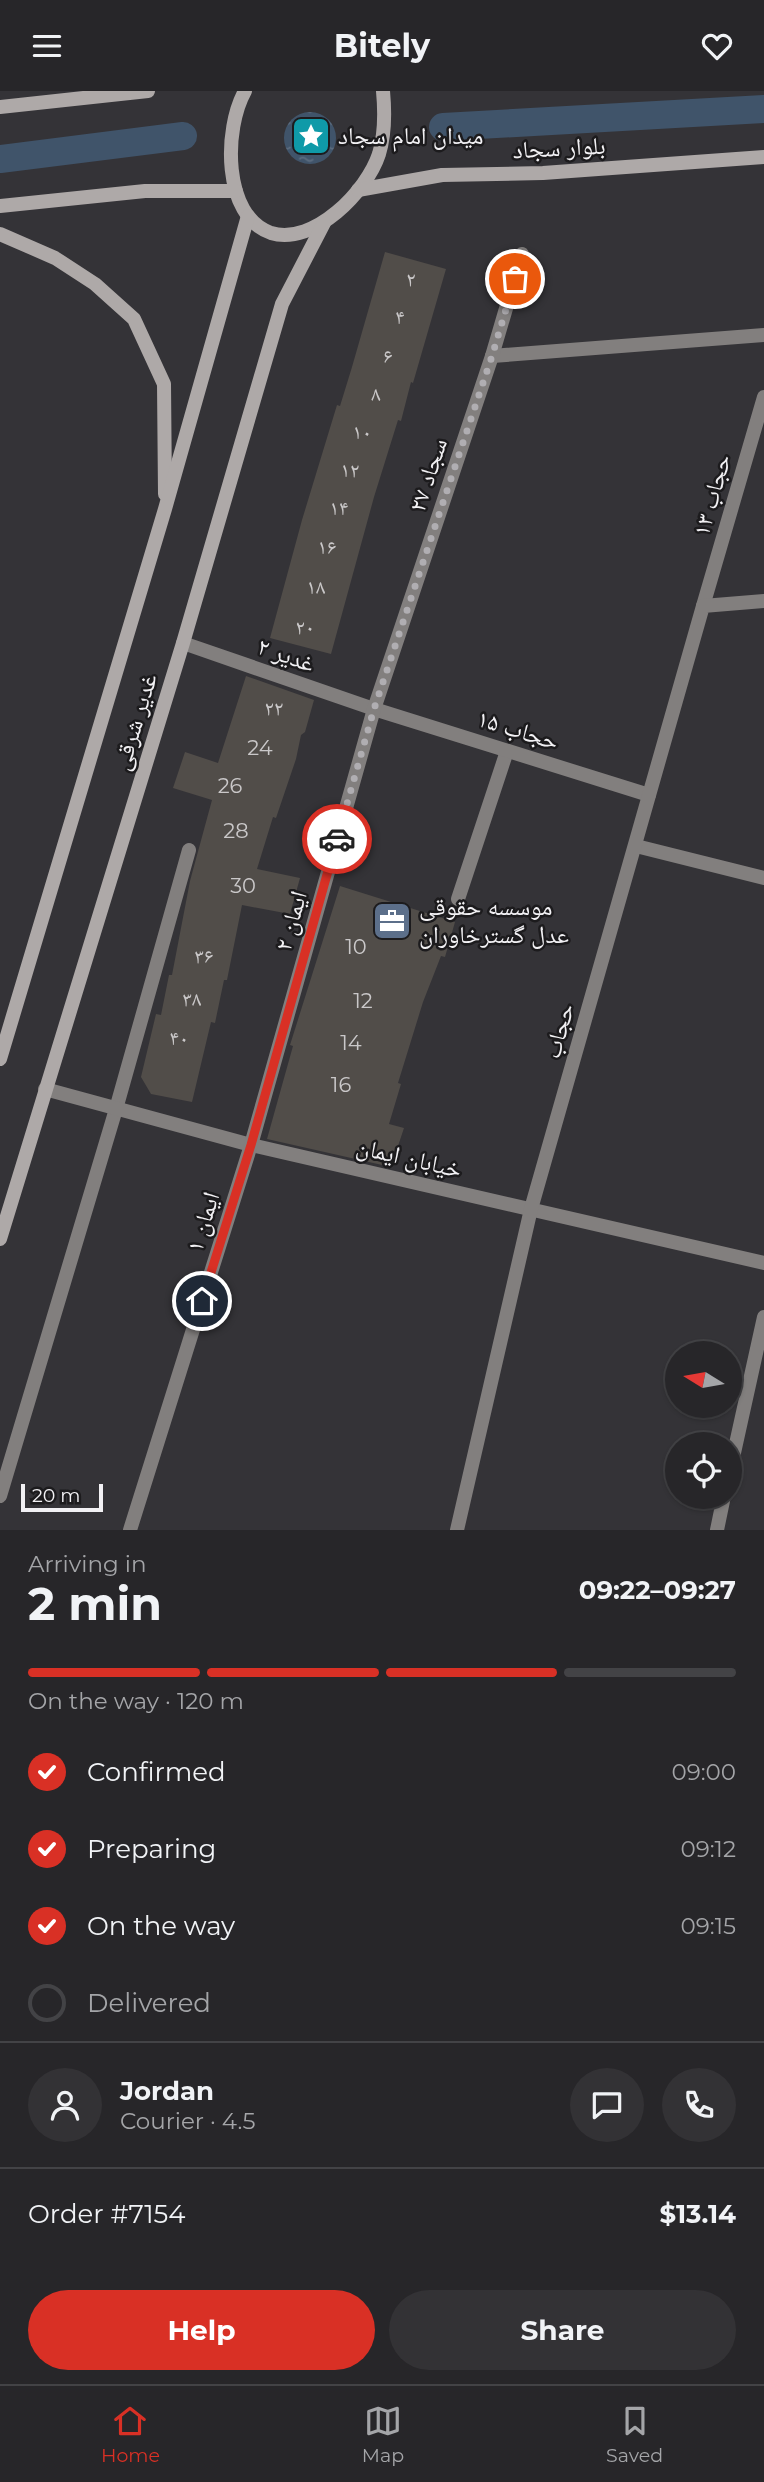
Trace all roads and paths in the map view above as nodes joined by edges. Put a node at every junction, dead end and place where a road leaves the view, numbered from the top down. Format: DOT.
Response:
graph roads {
  1 [pos="148,91"];
  2 [pos="245,91"];
  3 [pos="383,91"];
  4 [pos="0,107"];
  5 [pos="764,157"];
  6 [pos="358,190"];
  7 [pos="236,191"];
  8 [pos="0,206"];
  9 [pos="248,216"];
  10 [pos="324,223"];
  11 [pos="0,234"];
  12 [pos="522,254"];
  13 [pos="764,335"];
  14 [pos="492,356"];
  15 [pos="764,397"];
  16 [pos="165,509"];
  17 [pos="764,601"];
  18 [pos="703,606"];
  19 [pos="183,643"];
  20 [pos="374,709"];
  21 [pos="507,751"];
  22 [pos="649,795"];
  23 [pos="636,846"];
  24 [pos="189,850"];
  25 [pos="764,878"];
  26 [pos="458,899"];
  27 [pos="0,1059"];
  28 [pos="45,1089"];
  29 [pos="116,1109"];
  30 [pos="251,1145"];
  31 [pos="531,1209"];
  32 [pos="0,1239"];
  33 [pos="764,1263"];
  34 [pos="764,1317"];
  35 [pos="739,1432"];
  36 [pos="0,1496"];
  37 [pos="721,1509"];
  38 [pos="130,1530"];
  39 [pos="457,1530"];
  40 [pos="717,1530"];
  1 -- 4 [label="main road"];
  2 -- 7 [label="main road"];
  3 -- 6 [label="main road"];
  5 -- 6 [label="main road, بلوار سجاد"];
  6 -- 10 [label="main road"];
  7 -- 8 [label="main road"];
  7 -- 9 [label="main road"];
  9 -- 10 [label="main road"];
  9 -- 16 [label="main road, غدیر شرقی"];
  10 -- 19 [label="main road, غدیر شرقی"];
  11 -- 16 [label="main road"];
  12 -- 14 [label="street, سجاد ۲۷"];
  13 -- 14 [label="street"];
  14 -- 20 [label="street, سجاد ۲۷"];
  15 -- 18 [label="street, حجاب ۱۳"];
  16 -- 27 [label="main road, غدیر شرقی"];
  17 -- 18 [label="street"];
  18 -- 22 [label="street, حجاب"];
  19 -- 20 [label="street, غدیر ۲"];
  19 -- 28 [label="main road, غدیر شرقی"];
  20 -- 21 [label="street, حجاب ۱۵"];
  20 -- 30 [label="street, ایمان ۲"];
  21 -- 22 [label="street, حجاب ۱۵"];
  21 -- 26 [label="street"];
  22 -- 23 [label="street, حجاب"];
  23 -- 25 [label="street"];
  23 -- 31 [label="street, حجاب"];
  24 -- 29 [label="street"];
  28 -- 29 [label="street, خیابان ایمان"];
  28 -- 32 [label="main road, غدیر شرقی"];
  29 -- 30 [label="street, خیابان ایمان"];
  29 -- 36 [label="street"];
  30 -- 31 [label="street, خیابان ایمان"];
  30 -- 38 [label="street, ایمان ۱"];
  31 -- 33 [label="street, خیابان ایمان"];
  31 -- 39 [label="street, حجاب"];
  34 -- 35 [label="street"];
  37 -- 40 [label="street"];
}
